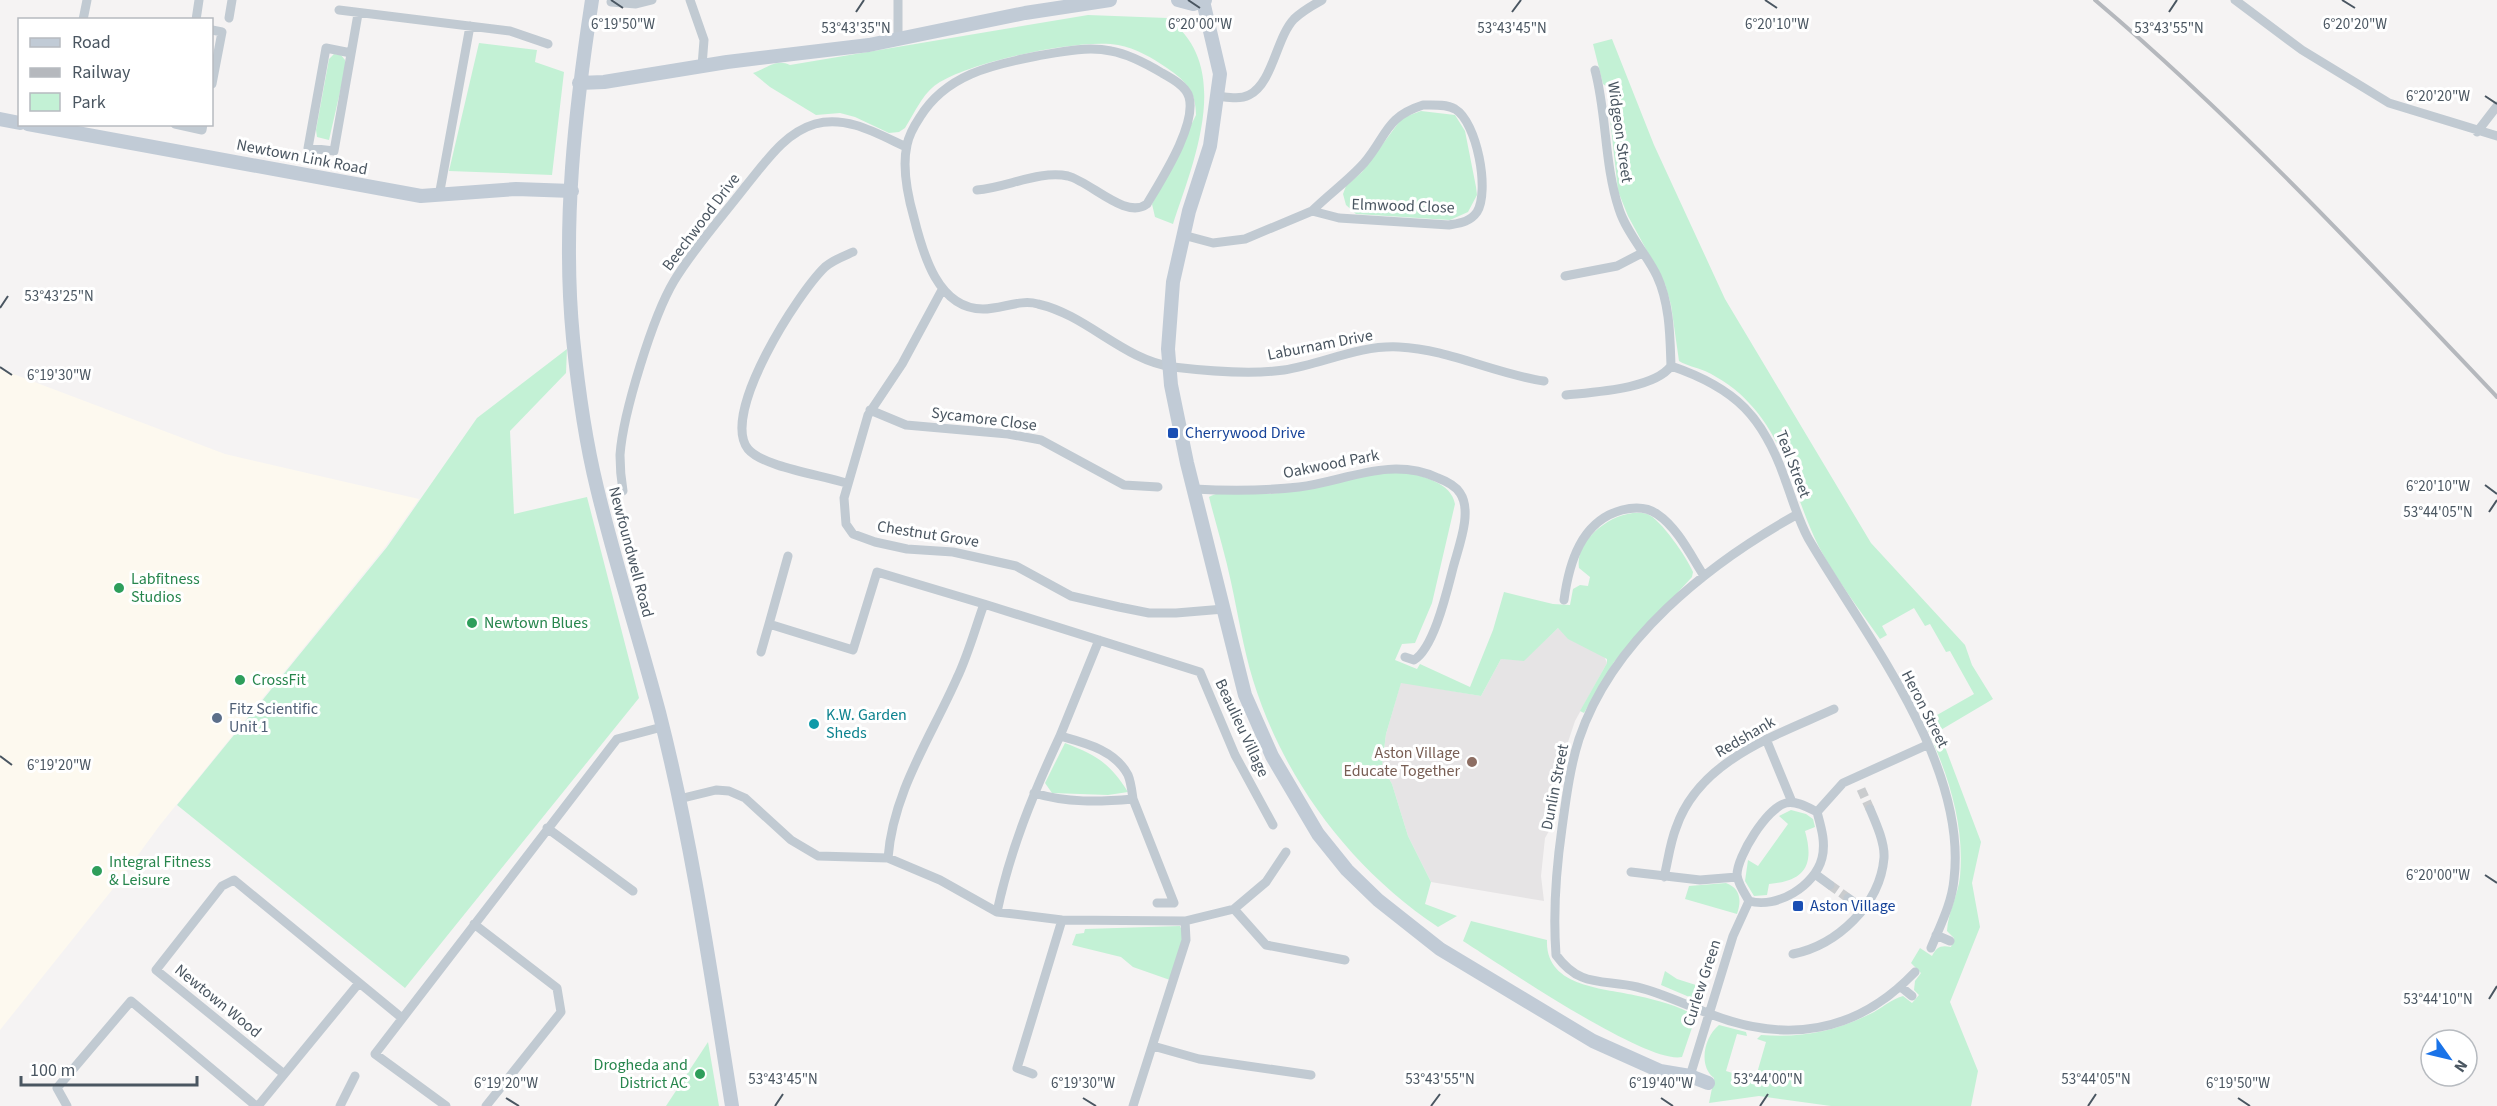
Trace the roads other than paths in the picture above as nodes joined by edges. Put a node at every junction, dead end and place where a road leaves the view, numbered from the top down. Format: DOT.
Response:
graph roads {
  1 [pos="87,0"];
  2 [pos="199,0"];
  3 [pos="232,0"];
  4 [pos="592,0"];
  5 [pos="652,0"];
  6 [pos="690,0"];
  7 [pos="898,0"];
  8 [pos="1110,0"];
  9 [pos="1178,0"];
  10 [pos="1322,0"];
  11 [pos="2235,0"];
  12 [pos="1204,1"];
  13 [pos="611,2"];
  14 [pos="339,10"];
  15 [pos="358,14"];
  16 [pos="83,18"];
  17 [pos="196,18"];
  18 [pos="229,18"];
  19 [pos="470,26"];
  20 [pos="213,30"];
  21 [pos="898,39"];
  22 [pos="548,44"];
  23 [pos="351,53"];
  24 [pos="702,66"];
  25 [pos="1595,70"];
  26 [pos="213,79"];
  27 [pos="579,83"];
  28 [pos="1217,96"];
  29 [pos="2497,106"];
  30 [pos="0,119"];
  31 [pos="18,123"];
  32 [pos="45,126"];
  33 [pos="184,126"];
  34 [pos="203,126"];
  35 [pos="62,128"];
  36 [pos="2477,132"];
  37 [pos="2497,136"];
  38 [pos="906,147"];
  39 [pos="977,190"];
  40 [pos="572,191"];
  41 [pos="439,196"];
  42 [pos="1312,212"];
  43 [pos="1183,235"];
  44 [pos="853,252"];
  45 [pos="1642,253"];
  46 [pos="1565,276"];
  47 [pos="942,291"];
  48 [pos="1170,366"];
  49 [pos="1671,366"];
  50 [pos="1544,381"];
  51 [pos="1566,395"];
  52 [pos="870,410"];
  53 [pos="846,483"];
  54 [pos="1158,487"];
  55 [pos="1194,489"];
  56 [pos="622,491"];
  57 [pos="1796,515"];
  58 [pos="788,556"];
  59 [pos="1704,576"];
  60 [pos="1564,600"];
  61 [pos="984,604"];
  62 [pos="1224,609"];
  63 [pos="770,624"];
  64 [pos="1099,640"];
  65 [pos="761,652"];
  66 [pos="1405,657"];
  67 [pos="1834,709"];
  68 [pos="662,727"];
  69 [pos="1060,736"];
  70 [pos="1766,739"];
  71 [pos="1927,745"];
  72 [pos="1856,778"];
  73 [pos="1861,789"];
  74 [pos="1034,793"];
  75 [pos="679,799"];
  76 [pos="1133,799"];
  77 [pos="1792,802"];
  78 [pos="1870,809"];
  79 [pos="1817,812"];
  80 [pos="1273,825"];
  81 [pos="547,828"];
  82 [pos="1286,852"];
  83 [pos="888,858"];
  84 [pos="1631,872"];
  85 [pos="1815,874"];
  86 [pos="1664,877"];
  87 [pos="1737,877"];
  88 [pos="1830,885"];
  89 [pos="633,891"];
  90 [pos="1848,898"];
  91 [pos="1749,901"];
  92 [pos="1156,903"];
  93 [pos="1862,908"];
  94 [pos="1234,909"];
  95 [pos="997,912"];
  96 [pos="1062,920"];
  97 [pos="1185,921"];
  98 [pos="474,924"];
  99 [pos="1936,935"];
  100 [pos="1950,941"];
  101 [pos="1931,948"];
  102 [pos="1793,954"];
  103 [pos="1345,960"];
  104 [pos="1915,972"];
  105 [pos="359,983"];
  106 [pos="1901,987"];
  107 [pos="1912,996"];
  108 [pos="1708,1013"];
  109 [pos="402,1018"];
  110 [pos="1153,1046"];
  111 [pos="284,1074"];
  112 [pos="1033,1074"];
  113 [pos="1311,1075"];
  114 [pos="355,1076"];
  115 [pos="1689,1076"];
  116 [pos="1708,1083"];
  117 [pos="67,1106"];
  118 [pos="257,1106"];
  119 [pos="340,1106"];
  120 [pos="446,1106"];
  121 [pos="486,1106"];
  122 [pos="732,1106"];
  123 [pos="1133,1106"];
  1 -- 16 [label="street"];
  2 -- 17 [label="street"];
  3 -- 18 [label="street"];
  4 -- 27 [label="street, Newfoundwell Road"];
  5 -- 13 [label="street"];
  6 -- 24 [label="street"];
  7 -- 21 [label="street"];
  8 -- 21 [label="street"];
  9 -- 12 [label="street"];
  10 -- 28 [label="street"];
  11 -- 36 [label="street"];
  12 -- 28 [label="street"];
  14 -- 15 [label="street"];
  15 -- 19 [label="street"];
  15 -- 23 [label="street"];
  19 -- 22 [label="street"];
  19 -- 41 [label="street"];
  20 -- 26 [label="street"];
  21 -- 24 [label="street"];
  23 -- 23 [label="street"];
  24 -- 27 [label="street"];
  25 -- 45 [label="street, Widgeon Street"];
  27 -- 40 [label="street, Newfoundwell Road"];
  28 -- 43 [label="street"];
  29 -- 36 [label="street"];
  30 -- 31 [label="street"];
  32 -- 35 [label="street, Newtown Link Road"];
  33 -- 34 [label="street"];
  35 -- 41 [label="street, Newtown Link Road"];
  36 -- 37 [label="street"];
  38 -- 39 [label="street"];
  38 -- 47 [label="street"];
  38 -- 56 [label="street, Beechwood Drive"];
  40 -- 41 [label="street, Newtown Link Road"];
  40 -- 68 [label="street, Newfoundwell Road"];
  42 -- 42 [label="street, Elmwood Close"];
  42 -- 43 [label="street, Elmwood Close"];
  43 -- 48 [label="street"];
  44 -- 53 [label="street"];
  45 -- 46 [label="street"];
  45 -- 49 [label="street, Widgeon Street"];
  47 -- 48 [label="street"];
  47 -- 52 [label="street, Chestnut Grove"];
  48 -- 50 [label="street, Laburnam Drive"];
  48 -- 55 [label="street"];
  49 -- 51 [label="street"];
  49 -- 57 [label="street, Teal Street"];
  52 -- 53 [label="street, Chestnut Grove"];
  52 -- 54 [label="street, Sycamore Close"];
  53 -- 62 [label="street, Chestnut Grove"];
  55 -- 62 [label="street"];
  55 -- 66 [label="street, Oakwood Park"];
  57 -- 59 [label="street, Dunlin Street"];
  57 -- 71 [label="street, Heron Street"];
  58 -- 63 [label="street"];
  59 -- 60 [label="street"];
  59 -- 108 [label="street, Dunlin Street"];
  61 -- 63 [label="street, Beaulieu Village"];
  61 -- 64 [label="street, Beaulieu Village"];
  61 -- 83 [label="street"];
  62 -- 115 [label="street"];
  63 -- 65 [label="street"];
  64 -- 69 [label="street"];
  64 -- 80 [label="street, Beaulieu Village"];
  67 -- 70 [label="street, Redshank"];
  68 -- 75 [label="street, Newfoundwell Road"];
  68 -- 81 [label="street"];
  69 -- 74 [label="street"];
  69 -- 76 [label="street"];
  70 -- 77 [label="street"];
  70 -- 86 [label="street, Redshank"];
  71 -- 72 [label="street"];
  71 -- 99 [label="street, Heron Street"];
  72 -- 73 [label="street"];
  72 -- 79 [label="street"];
  74 -- 76 [label="street"];
  74 -- 95 [label="street"];
  75 -- 83 [label="street"];
  75 -- 122 [label="street, Newfoundwell Road"];
  76 -- 92 [label="street"];
  77 -- 79 [label="street"];
  77 -- 87 [label="street"];
  78 -- 93 [label="street"];
  79 -- 85 [label="street"];
  81 -- 89 [label="street"];
  81 -- 98 [label="street"];
  82 -- 94 [label="street"];
  83 -- 95 [label="street"];
  84 -- 86 [label="street"];
  85 -- 88 [label="street"];
  85 -- 91 [label="street"];
  86 -- 87 [label="street"];
  87 -- 91 [label="street"];
  90 -- 93 [label="street"];
  91 -- 108 [label="street, Curlew Green"];
  93 -- 102 [label="street"];
  94 -- 97 [label="street"];
  94 -- 103 [label="street"];
  95 -- 96 [label="street"];
  96 -- 97 [label="street"];
  96 -- 112 [label="street"];
  97 -- 110 [label="street"];
  98 -- 109 [label="street"];
  98 -- 121 [label="street"];
  99 -- 100 [label="street"];
  99 -- 101 [label="street, Heron Street"];
  104 -- 106 [label="street, Dunlin Street"];
  105 -- 109 [label="street, Newtown Wood"];
  105 -- 111 [label="street"];
  105 -- 111 [label="street, Newtown Wood"];
  106 -- 107 [label="street"];
  106 -- 108 [label="street, Dunlin Street"];
  108 -- 115 [label="street, Curlew Green"];
  109 -- 120 [label="street"];
  110 -- 113 [label="street"];
  110 -- 123 [label="street"];
  111 -- 118 [label="street"];
  114 -- 119 [label="street"];
  115 -- 116 [label="street"];
  117 -- 118 [label="street"];
}
